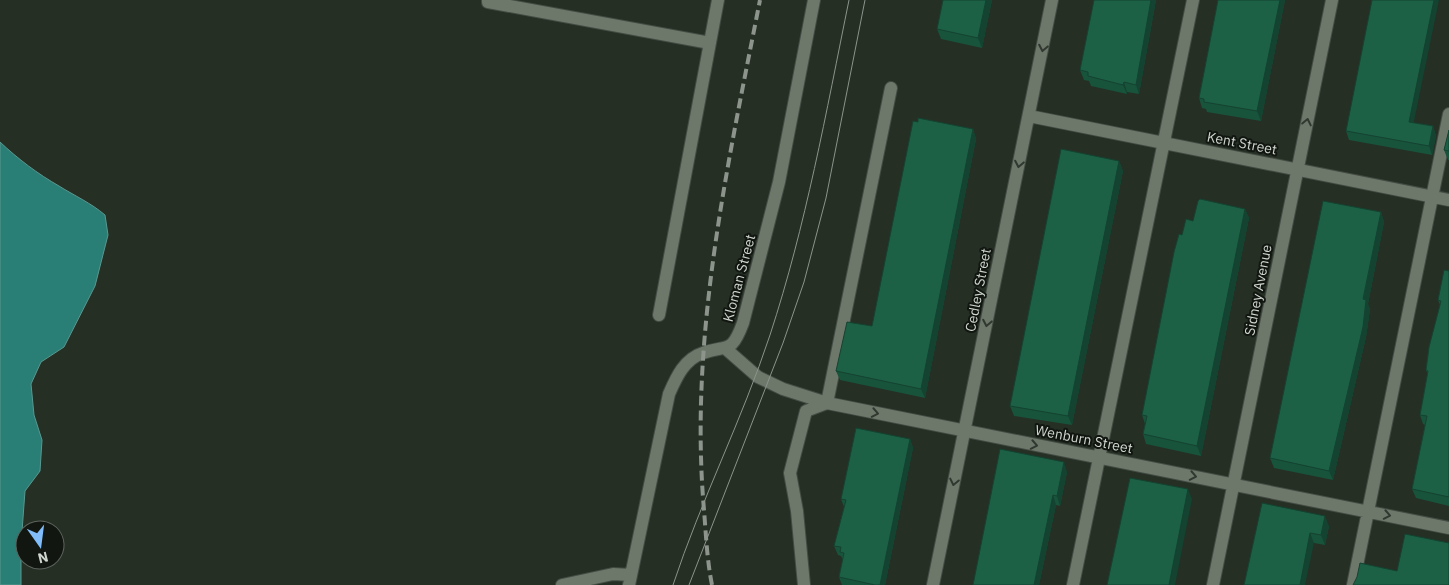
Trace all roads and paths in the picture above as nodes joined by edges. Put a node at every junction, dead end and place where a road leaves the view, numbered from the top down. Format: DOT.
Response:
graph roads {
  1 [pos="488,0"];
  2 [pos="718,0"];
  3 [pos="814,0"];
  4 [pos="1052,0"];
  5 [pos="1192,0"];
  6 [pos="1332,0"];
  7 [pos="710,43"];
  8 [pos="891,88"];
  9 [pos="1449,114"];
  10 [pos="1029,116"];
  11 [pos="1164,143"];
  12 [pos="1298,170"];
  13 [pos="1432,197"];
  14 [pos="1449,200"];
  15 [pos="659,315"];
  16 [pos="726,349"];
  17 [pos="827,403"];
  18 [pos="965,430"];
  19 [pos="1099,458"];
  20 [pos="1234,484"];
  21 [pos="1368,512"];
  22 [pos="1449,528"];
  23 [pos="630,580"];
  24 [pos="562,585"];
  25 [pos="804,585"];
  26 [pos="933,585"];
  27 [pos="1073,585"];
  28 [pos="1213,585"];
  29 [pos="1353,585"];
  1 -- 7 [label="street"];
  2 -- 7 [label="street"];
  3 -- 16 [label="street, Kloman Street"];
  4 -- 10 [label="street, Cedley Street, one-way"];
  5 -- 11 [label="street"];
  12 -- 6 [label="street, Sidney Avenue, one-way"];
  7 -- 15 [label="street"];
  8 -- 17 [label="street"];
  9 -- 13 [label="street"];
  10 -- 11 [label="street, Kent Street"];
  10 -- 18 [label="street, Cedley Street, one-way"];
  11 -- 12 [label="street, Kent Street"];
  11 -- 19 [label="street"];
  12 -- 13 [label="street, Kent Street"];
  12 -- 20 [label="street, Sidney Avenue"];
  13 -- 14 [label="street, Kent Street"];
  13 -- 21 [label="street"];
  16 -- 17 [label="street, Wenburn Street"];
  16 -- 23 [label="street"];
  17 -- 18 [label="street, Wenburn Street, one-way"];
  17 -- 25 [label="street"];
  18 -- 19 [label="street, Wenburn Street, one-way"];
  18 -- 26 [label="street, Cedley Street, one-way"];
  19 -- 20 [label="street, Wenburn Street, one-way"];
  19 -- 27 [label="street"];
  20 -- 21 [label="street, Wenburn Street"];
  20 -- 28 [label="street, Sidney Avenue"];
  21 -- 22 [label="street, Wenburn Street, one-way"];
  21 -- 29 [label="street"];
  23 -- 24 [label="street"];
}
